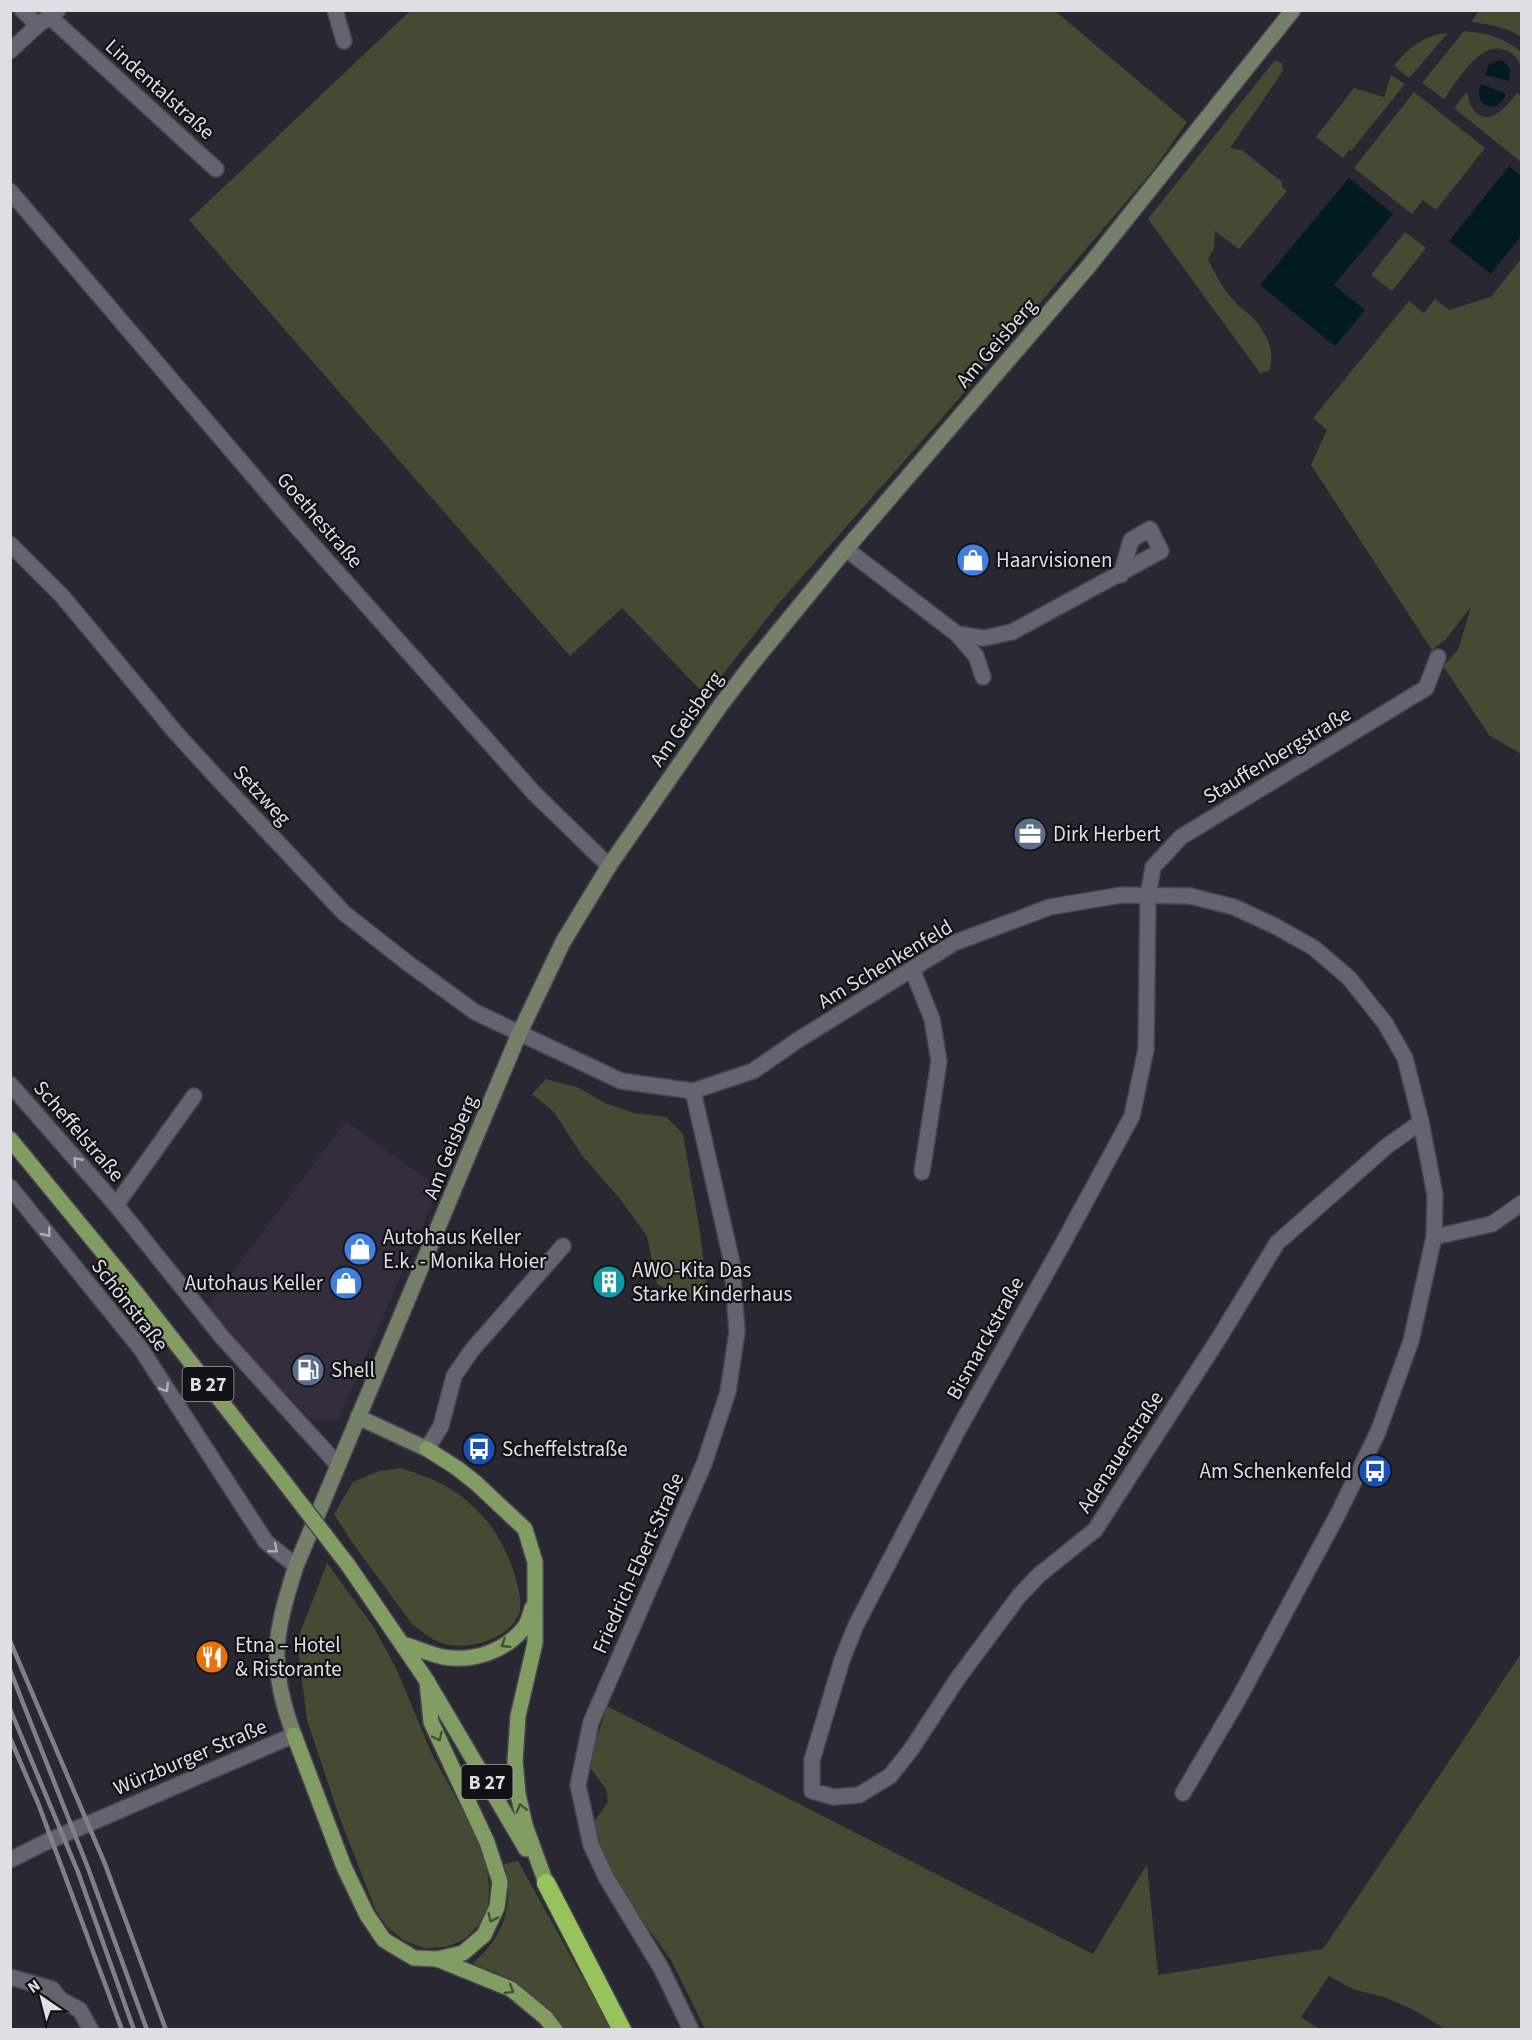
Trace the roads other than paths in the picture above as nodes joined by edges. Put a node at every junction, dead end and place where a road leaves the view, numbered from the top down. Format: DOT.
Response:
graph roads {
  1 [pos="22,10"];
  2 [pos="335,10"];
  3 [pos="1293,10"];
  4 [pos="48,17"];
  5 [pos="344,41"];
  6 [pos="10,51"];
  7 [pos="216,169"];
  8 [pos="10,191"];
  9 [pos="10,544"];
  10 [pos="846,549"];
  11 [pos="1121,575"];
  12 [pos="957,634"];
  13 [pos="1438,657"];
  14 [pos="982,677"];
  15 [pos="609,866"];
  16 [pos="1148,896"];
  17 [pos="912,969"];
  18 [pos="519,1034"];
  19 [pos="10,1084"];
  20 [pos="693,1091"];
  21 [pos="194,1096"];
  22 [pos="1421,1122"];
  23 [pos="10,1139"];
  24 [pos="922,1172"];
  25 [pos="10,1187"];
  26 [pos="1521,1203"];
  27 [pos="116,1205"];
  28 [pos="1434,1237"];
  29 [pos="563,1246"];
  30 [pos="358,1417"];
  31 [pos="427,1449"];
  32 [pos="338,1465"];
  33 [pos="296,1566"];
  34 [pos="536,1596"];
  35 [pos="403,1644"];
  36 [pos="427,1681"];
  37 [pos="294,1735"];
  38 [pos="812,1791"];
  39 [pos="1184,1793"];
  40 [pos="12,1854"];
  41 [pos="546,1883"];
  42 [pos="437,1959"];
  43 [pos="10,1977"];
  44 [pos="91,2030"];
  45 [pos="555,2030"];
  46 [pos="622,2030"];
  47 [pos="691,2030"];
  1 -- 4 [label="street, Lindentalstraße"];
  2 -- 5 [label="street"];
  3 -- 10 [label="street, Am Geisberg"];
  4 -- 6 [label="street"];
  4 -- 7 [label="street, Lindentalstraße"];
  8 -- 15 [label="street, Goethestraße"];
  9 -- 18 [label="street, Setzweg"];
  10 -- 12 [label="street"];
  10 -- 15 [label="street, Am Geisberg"];
  11 -- 12 [label="street"];
  12 -- 14 [label="street"];
  13 -- 16 [label="street, Stauffenbergstraße"];
  15 -- 18 [label="street, Am Geisberg"];
  16 -- 17 [label="street, Am Schenkenfeld"];
  16 -- 22 [label="street, Am Schenkenfeld"];
  16 -- 38 [label="street, Bismarckstraße"];
  17 -- 20 [label="street, Am Schenkenfeld"];
  17 -- 24 [label="street"];
  18 -- 20 [label="street, Am Schenkenfeld"];
  18 -- 30 [label="street, Am Geisberg"];
  27 -- 19 [label="street, Scheffelstraße, one-way"];
  20 -- 47 [label="street, Friedrich-Ebert-Straße"];
  21 -- 27 [label="street, Scheffelstraße"];
  22 -- 28 [label="street, Am Schenkenfeld"];
  22 -- 38 [label="street, Adenauerstraße"];
  23 -- 35 [label="main road, B 27, bridge"];
  25 -- 33 [label="street, Schönstraße, one-way"];
  26 -- 28 [label="street"];
  27 -- 32 [label="street, Scheffelstraße"];
  28 -- 39 [label="street, Am Schenkenfeld"];
  29 -- 31 [label="street"];
  30 -- 31 [label="street"];
  30 -- 32 [label="street, Am Geisberg"];
  31 -- 34 [label="main road"];
  32 -- 33 [label="street, Am Geisberg"];
  33 -- 37 [label="street, Würzburger Straße"];
  34 -- 35 [label="main road, one-way"];
  41 -- 34 [label="main road, one-way"];
  35 -- 36 [label="main road, B 27"];
  36 -- 41 [label="main road, B 27"];
  36 -- 42 [label="main road, one-way"];
  37 -- 40 [label="street, Würzburger Straße"];
  37 -- 42 [label="main road"];
  41 -- 46 [label="highway, B 27"];
  42 -- 45 [label="main road, one-way"];
  43 -- 44 [label="street"];
}
